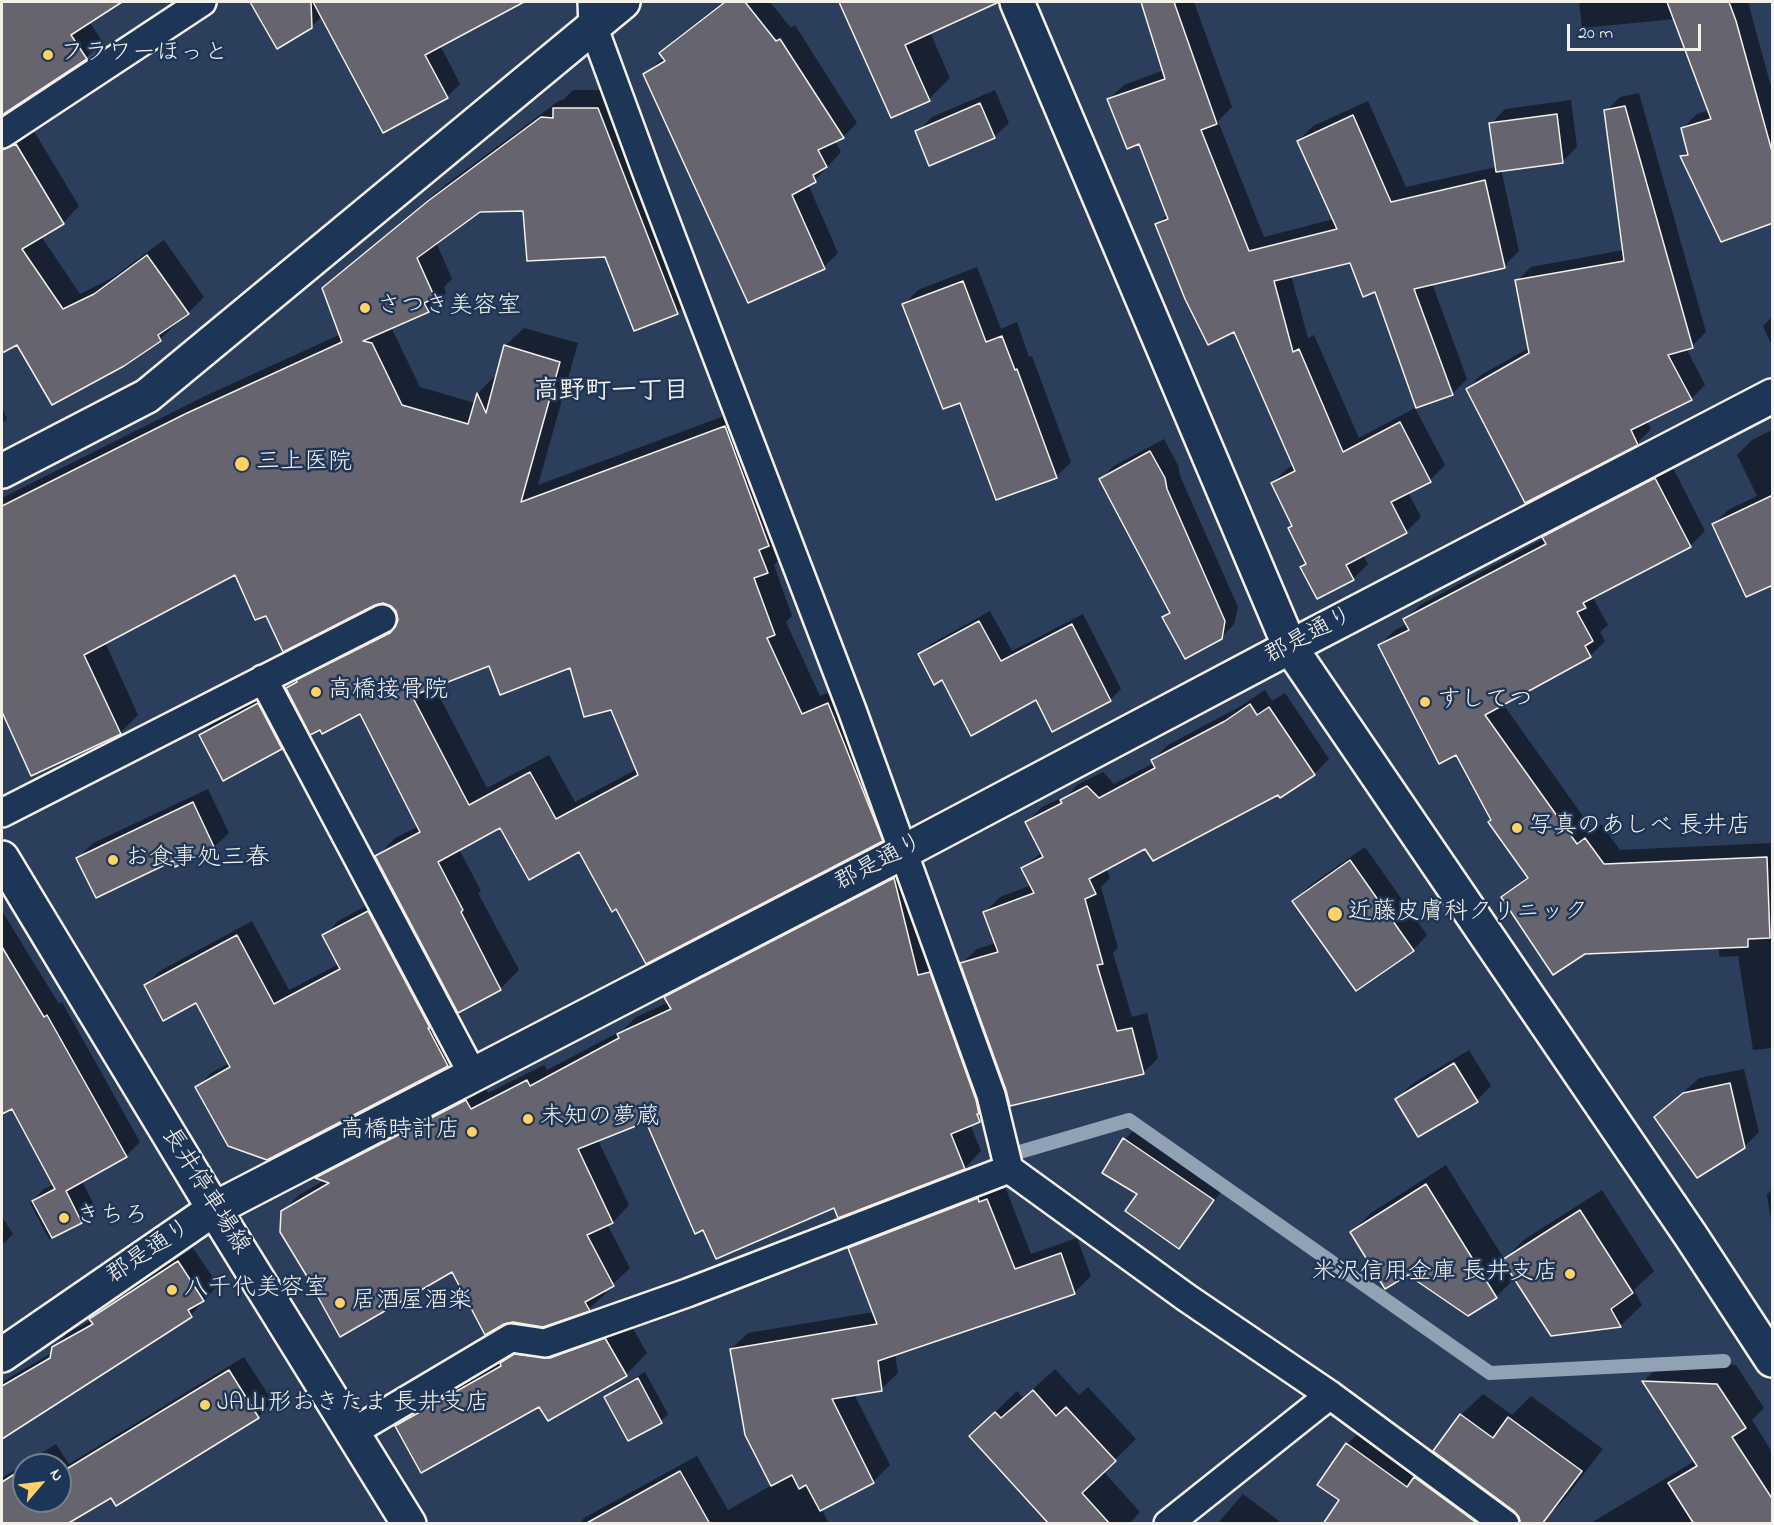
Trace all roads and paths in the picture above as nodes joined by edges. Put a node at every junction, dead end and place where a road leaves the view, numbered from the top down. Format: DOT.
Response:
graph roads {
  1 [pos="202,2"];
  2 [pos="623,2"];
  3 [pos="1017,2"];
  4 [pos="593,14"];
  5 [pos="2,134"];
  6 [pos="1773,396"];
  7 [pos="2,471"];
  8 [pos="382,619"];
  9 [pos="1290,647"];
  10 [pos="263,679"];
  11 [pos="2,813"];
  12 [pos="903,852"];
  13 [pos="2,858"];
  14 [pos="473,1075"];
  15 [pos="1009,1169"];
  16 [pos="214,1209"];
  17 [pos="2,1355"];
  18 [pos="1773,1360"];
  19 [pos="1330,1395"];
  20 [pos="353,1432"];
  21 [pos="409,1524"];
  22 [pos="1168,1524"];
  23 [pos="1505,1524"];
  1 -- 5 [label="lane"];
  2 -- 4 [label="street"];
  3 -- 9 [label="street"];
  4 -- 7 [label="street"];
  4 -- 12 [label="lane"];
  6 -- 9 [label="street, 郡是通り"];
  8 -- 10 [label="lane"];
  9 -- 12 [label="street, 郡是通り"];
  9 -- 18 [label="street"];
  10 -- 11 [label="lane"];
  10 -- 14 [label="lane"];
  12 -- 14 [label="street, 郡是通り"];
  12 -- 15 [label="lane"];
  13 -- 16 [label="street, 長井停車場線"];
  14 -- 16 [label="street, 郡是通り"];
  15 -- 19 [label="lane"];
  15 -- 20 [label="lane"];
  16 -- 17 [label="street, 郡是通り"];
  16 -- 20 [label="street, 長井停車場線"];
  19 -- 22 [label="lane"];
  19 -- 23 [label="lane"];
  20 -- 21 [label="street, 長井停車場線"];
}
